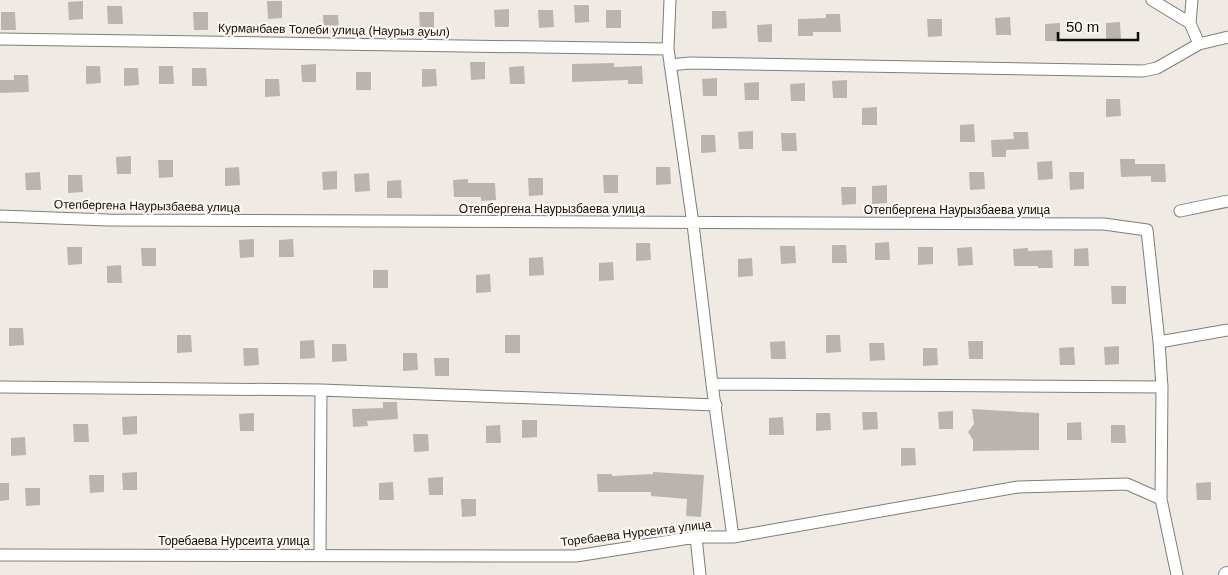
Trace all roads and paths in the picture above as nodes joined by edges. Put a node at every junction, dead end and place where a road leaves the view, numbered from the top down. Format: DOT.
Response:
graph roads {
  1 [pos="670,0"];
  2 [pos="1152,0"];
  3 [pos="1192,0"];
  4 [pos="1190,23"];
  5 [pos="1228,37"];
  6 [pos="0,39"];
  7 [pos="1198,44"];
  8 [pos="668,49"];
  9 [pos="670,65"];
  10 [pos="1228,201"];
  11 [pos="1180,211"];
  12 [pos="0,216"];
  13 [pos="693,224"];
  14 [pos="1228,330"];
  15 [pos="1159,342"];
  16 [pos="712,384"];
  17 [pos="0,387"];
  18 [pos="1162,387"];
  19 [pos="321,390"];
  20 [pos="716,405"];
  21 [pos="1161,499"];
  22 [pos="696,537"];
  23 [pos="733,537"];
  24 [pos="0,554"];
  25 [pos="320,555"];
  26 [pos="700,575"];
  27 [pos="1177,575"];
  1 -- 8 [label="street"];
  2 -- 4 [label="street"];
  3 -- 4 [label="street"];
  4 -- 7 [label="street"];
  5 -- 7 [label="street"];
  6 -- 8 [label="street, Курманбаев Толеби улица (Наурыз ауыл)"];
  7 -- 9 [label="street"];
  8 -- 9 [label="street"];
  9 -- 13 [label="street"];
  10 -- 11 [label="street"];
  12 -- 13 [label="street, Отепбергена Наурызбаева улица"];
  13 -- 15 [label="street, Отепбергена Наурызбаева улица"];
  13 -- 16 [label="street"];
  14 -- 15 [label="street"];
  15 -- 18 [label="street"];
  16 -- 18 [label="street"];
  16 -- 20 [label="street"];
  17 -- 19 [label="street"];
  18 -- 21 [label="street"];
  19 -- 20 [label="street"];
  19 -- 25 [label="street"];
  20 -- 23 [label="street"];
  21 -- 23 [label="street, Торебаева Нурсеита улица"];
  21 -- 27 [label="street"];
  22 -- 23 [label="street, Торебаева Нурсеита улица"];
  22 -- 25 [label="street, Торебаева Нурсеита улица"];
  22 -- 26 [label="street"];
  24 -- 25 [label="street, Торебаева Нурсеита улица"];
}
